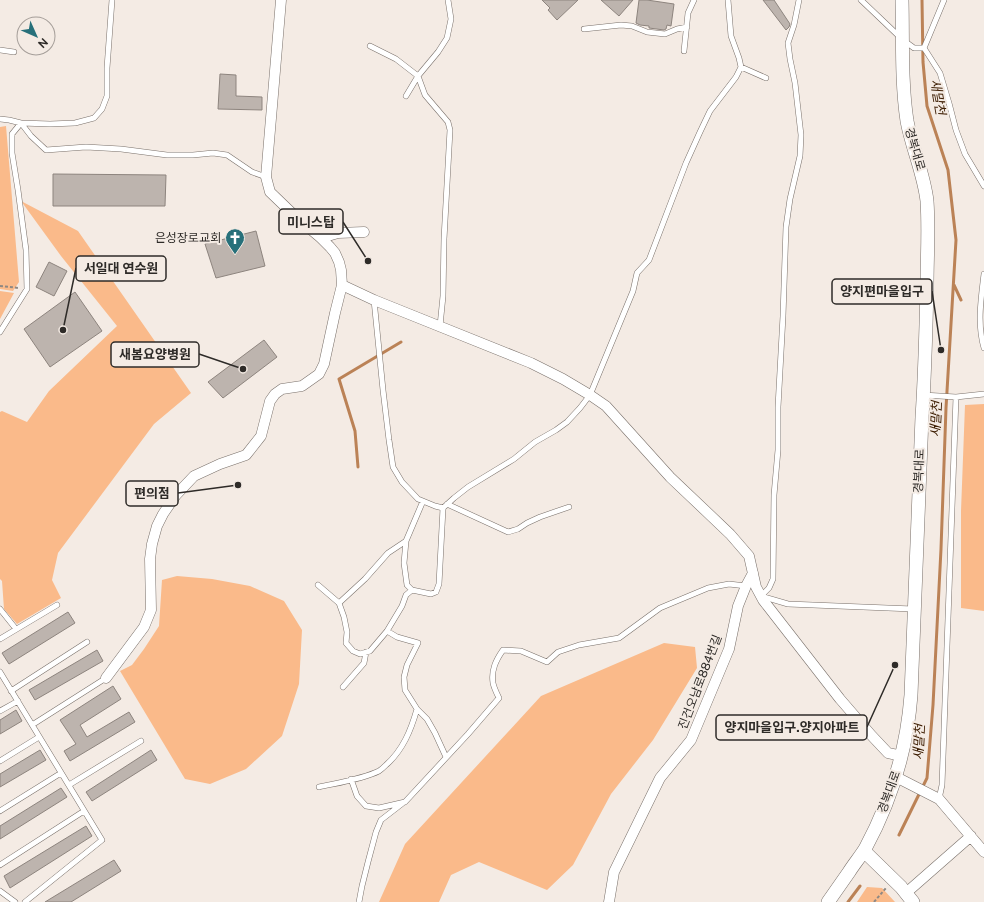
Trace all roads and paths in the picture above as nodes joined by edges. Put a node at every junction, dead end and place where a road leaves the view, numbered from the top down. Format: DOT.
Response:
graph roads {
  1 [pos="112,0"];
  2 [pos="281,0"];
  3 [pos="448,0"];
  4 [pos="694,0"];
  5 [pos="728,0"];
  6 [pos="799,0"];
  7 [pos="861,0"];
  8 [pos="902,0"];
  9 [pos="944,0"];
  10 [pos="687,27"];
  11 [pos="584,29"];
  12 [pos="903,40"];
  13 [pos="370,46"];
  14 [pos="924,48"];
  15 [pos="0,50"];
  16 [pos="684,51"];
  17 [pos="14,52"];
  18 [pos="741,67"];
  19 [pos="418,76"];
  20 [pos="766,78"];
  21 [pos="406,96"];
  22 [pos="0,119"];
  23 [pos="21,123"];
  24 [pos="266,177"];
  25 [pos="984,186"];
  26 [pos="364,232"];
  27 [pos="321,238"];
  28 [pos="984,274"];
  29 [pos="342,285"];
  30 [pos="0,286"];
  31 [pos="26,289"];
  32 [pos="374,300"];
  33 [pos="440,326"];
  34 [pos="0,332"];
  35 [pos="984,348"];
  36 [pos="984,394"];
  37 [pos="590,395"];
  38 [pos="923,395"];
  39 [pos="956,397"];
  40 [pos="423,501"];
  41 [pos="447,504"];
  42 [pos="570,507"];
  43 [pos="443,508"];
  44 [pos="406,541"];
  45 [pos="753,573"];
  46 [pos="318,585"];
  47 [pos="746,586"];
  48 [pos="412,590"];
  49 [pos="762,596"];
  50 [pos="340,603"];
  51 [pos="57,605"];
  52 [pos="0,609"];
  53 [pos="914,609"];
  54 [pos="16,629"];
  55 [pos="387,631"];
  56 [pos="0,639"];
  57 [pos="87,642"];
  58 [pos="366,652"];
  59 [pos="0,672"];
  60 [pos="106,678"];
  61 [pos="343,687"];
  62 [pos="11,691"];
  63 [pos="18,701"];
  64 [pos="417,708"];
  65 [pos="0,711"];
  66 [pos="32,725"];
  67 [pos="39,737"];
  68 [pos="141,741"];
  69 [pos="902,756"];
  70 [pos="446,758"];
  71 [pos="0,760"];
  72 [pos="61,773"];
  73 [pos="896,777"];
  74 [pos="351,779"];
  75 [pos="69,785"];
  76 [pos="319,787"];
  77 [pos="939,799"];
  78 [pos="405,802"];
  79 [pos="84,811"];
  80 [pos="0,812"];
  81 [pos="971,836"];
  82 [pos="864,850"];
  83 [pos="984,852"];
  84 [pos="0,866"];
  85 [pos="893,880"];
  86 [pos="0,890"];
  87 [pos="910,898"];
  88 [pos="15,902"];
  89 [pos="25,902"];
  90 [pos="359,902"];
  91 [pos="609,902"];
  92 [pos="828,902"];
  93 [pos="874,902"];
  1 -- 23 [label="lane"];
  2 -- 24 [label="street"];
  3 -- 19 [label="lane"];
  4 -- 10 [label="lane"];
  5 -- 18 [label="lane"];
  6 -- 49 [label="lane"];
  7 -- 12 [label="lane"];
  8 -- 12 [label="street, 경복대로"];
  9 -- 14 [label="lane"];
  10 -- 11 [label="lane"];
  10 -- 16 [label="lane"];
  12 -- 14 [label="lane"];
  12 -- 38 [label="street, 경복대로"];
  13 -- 19 [label="lane"];
  14 -- 25 [label="lane"];
  15 -- 17 [label="lane"];
  18 -- 20 [label="lane"];
  18 -- 37 [label="lane"];
  19 -- 21 [label="lane"];
  19 -- 33 [label="lane"];
  22 -- 23 [label="lane"];
  23 -- 24 [label="lane"];
  23 -- 31 [label="lane"];
  24 -- 27 [label="street"];
  26 -- 27 [label="street"];
  27 -- 29 [label="street"];
  28 -- 35 [label="lane"];
  29 -- 32 [label="street"];
  29 -- 60 [label="street"];
  30 -- 31 [label="path"];
  31 -- 34 [label="lane"];
  32 -- 33 [label="street"];
  32 -- 40 [label="lane"];
  33 -- 37 [label="street"];
  36 -- 39 [label="lane"];
  37 -- 41 [label="lane"];
  37 -- 45 [label="street"];
  38 -- 39 [label="lane"];
  38 -- 53 [label="street, 경복대로"];
  39 -- 77 [label="lane"];
  40 -- 43 [label="lane"];
  40 -- 44 [label="lane"];
  41 -- 42 [label="lane"];
  41 -- 43 [label="lane"];
  43 -- 48 [label="lane"];
  44 -- 48 [label="lane"];
  44 -- 50 [label="lane"];
  45 -- 47 [label="street, 진건오남로884번길"];
  45 -- 49 [label="street"];
  46 -- 50 [label="lane"];
  47 -- 70 [label="lane"];
  47 -- 91 [label="street, 진건오남로884번길"];
  48 -- 55 [label="lane"];
  49 -- 53 [label="lane"];
  49 -- 69 [label="street"];
  50 -- 58 [label="lane"];
  51 -- 54 [label="lane"];
  52 -- 54 [label="lane"];
  53 -- 69 [label="street, 경복대로"];
  54 -- 56 [label="lane"];
  55 -- 58 [label="lane"];
  55 -- 64 [label="lane"];
  57 -- 62 [label="lane"];
  58 -- 61 [label="lane"];
  59 -- 62 [label="lane"];
  60 -- 66 [label="lane"];
  62 -- 63 [label="lane"];
  63 -- 65 [label="lane"];
  63 -- 66 [label="lane"];
  64 -- 70 [label="lane"];
  64 -- 74 [label="lane"];
  66 -- 67 [label="lane"];
  67 -- 71 [label="lane"];
  67 -- 72 [label="lane"];
  68 -- 75 [label="lane"];
  69 -- 73 [label="street, 경복대로"];
  70 -- 78 [label="lane"];
  72 -- 75 [label="lane"];
  72 -- 80 [label="lane"];
  73 -- 77 [label="street"];
  73 -- 82 [label="street, 경복대로"];
  74 -- 76 [label="lane"];
  74 -- 78 [label="lane"];
  75 -- 79 [label="lane"];
  77 -- 81 [label="street"];
  78 -- 90 [label="lane"];
  79 -- 84 [label="lane"];
  79 -- 89 [label="lane"];
  81 -- 83 [label="street"];
  81 -- 87 [label="street"];
  82 -- 85 [label="street"];
  82 -- 92 [label="street, 경복대로"];
  85 -- 87 [label="street"];
  85 -- 93 [label="path"];
  86 -- 88 [label="lane"];
}
